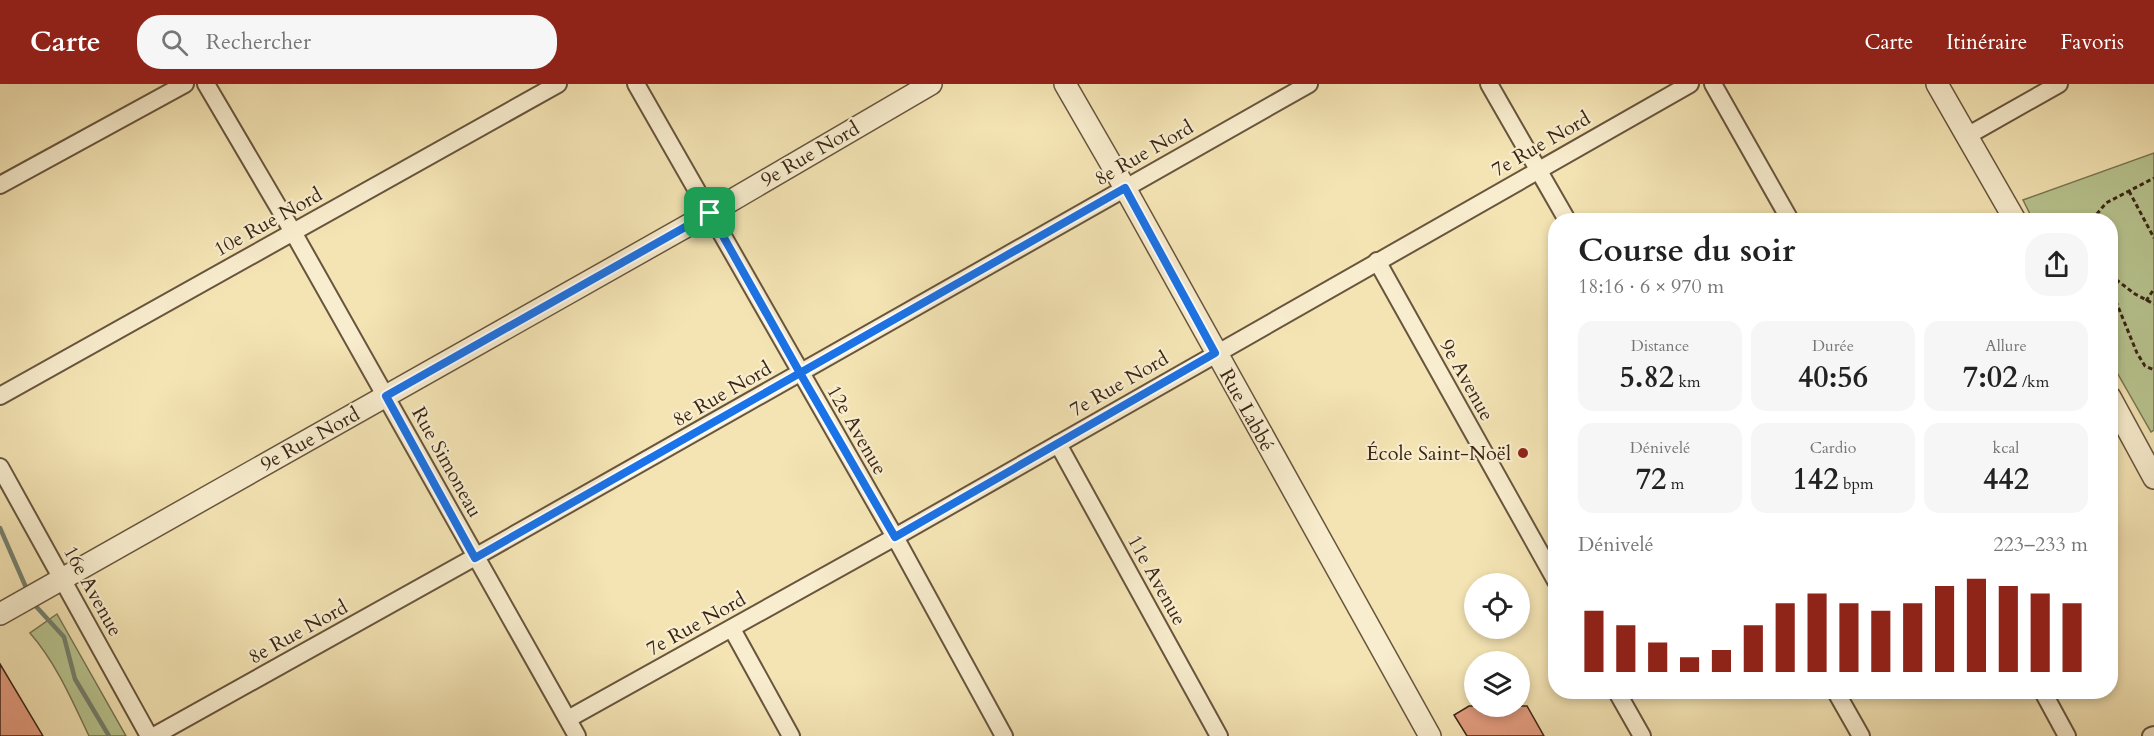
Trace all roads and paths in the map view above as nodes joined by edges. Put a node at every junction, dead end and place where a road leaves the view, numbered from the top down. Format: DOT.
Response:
graph roads {
  1 [pos="185,84"];
  2 [pos="206,84"];
  3 [pos="558,84"];
  4 [pos="636,84"];
  5 [pos="931,84"];
  6 [pos="1065,84"];
  7 [pos="1309,84"];
  8 [pos="1490,84"];
  9 [pos="1690,84"];
  10 [pos="1713,84"];
  11 [pos="1937,84"];
  12 [pos="2059,84"];
  13 [pos="1967,136"];
  14 [pos="1537,170"];
  15 [pos="2154,178"];
  16 [pos="0,185"];
  17 [pos="1125,188"];
  18 [pos="2130,191"];
  19 [pos="710,213"];
  20 [pos="1563,213"];
  21 [pos="1786,213"];
  22 [pos="2010,213"];
  23 [pos="2098,213"];
  24 [pos="293,232"];
  25 [pos="2154,238"];
  26 [pos="1377,261"];
  27 [pos="2118,281"];
  28 [pos="2154,289"];
  29 [pos="2146,301"];
  30 [pos="2154,304"];
  31 [pos="2118,307"];
  32 [pos="1215,353"];
  33 [pos="2154,370"];
  34 [pos="800,373"];
  35 [pos="0,396"];
  36 [pos="386,396"];
  37 [pos="2118,412"];
  38 [pos="1058,444"];
  39 [pos="0,467"];
  40 [pos="2154,478"];
  41 [pos="895,537"];
  42 [pos="475,558"];
  43 [pos="1548,567"];
  44 [pos="62,578"];
  45 [pos="4,612"];
  46 [pos="732,628"];
  47 [pos="1621,699"];
  48 [pos="1840,699"];
  49 [pos="2047,699"];
  50 [pos="568,719"];
  51 [pos="151,736"];
  52 [pos="577,736"];
  53 [pos="791,736"];
  54 [pos="1004,736"];
  55 [pos="1219,736"];
  56 [pos="1430,736"];
  57 [pos="1642,736"];
  58 [pos="1861,736"];
  59 [pos="2067,736"];
  1 -- 16 [label="street"];
  2 -- 24 [label="street, Rue Simoneau"];
  3 -- 24 [label="street, 10e Rue Nord"];
  4 -- 19 [label="street, 12e Avenue"];
  5 -- 19 [label="street, 9e Rue Nord"];
  6 -- 17 [label="street, Rue Labbé"];
  7 -- 17 [label="street, 8e Rue Nord"];
  8 -- 14 [label="street"];
  9 -- 14 [label="street, 7e Rue Nord"];
  10 -- 21 [label="street"];
  11 -- 13 [label="street"];
  12 -- 13 [label="street"];
  13 -- 22 [label="street"];
  14 -- 20 [label="street"];
  14 -- 26 [label="street, 7e Rue Nord"];
  15 -- 18 [label="path"];
  17 -- 32 [label="street, Rue Labbé"];
  17 -- 34 [label="street, 8e Rue Nord"];
  18 -- 23 [label="path"];
  18 -- 25 [label="path"];
  19 -- 34 [label="street, 12e Avenue"];
  19 -- 36 [label="street, 9e Rue Nord"];
  24 -- 35 [label="street, 10e Rue Nord"];
  24 -- 36 [label="street, Rue Simoneau"];
  26 -- 32 [label="street, 7e Rue Nord"];
  26 -- 43 [label="street, 9e Avenue"];
  27 -- 29 [label="path"];
  28 -- 29 [label="path"];
  29 -- 30 [label="path"];
  31 -- 33 [label="path"];
  32 -- 38 [label="street, 7e Rue Nord"];
  32 -- 56 [label="street, Rue Labbé"];
  34 -- 41 [label="street, 12e Avenue"];
  34 -- 42 [label="street, 8e Rue Nord"];
  36 -- 42 [label="street, Rue Simoneau"];
  36 -- 44 [label="street, 9e Rue Nord"];
  37 -- 40 [label="street"];
  38 -- 41 [label="street, 7e Rue Nord"];
  38 -- 55 [label="street, 11e Avenue"];
  39 -- 44 [label="street, 16e Avenue"];
  41 -- 46 [label="street, 7e Rue Nord"];
  41 -- 54 [label="street, 12e Avenue"];
  42 -- 50 [label="street, Rue Simoneau"];
  42 -- 51 [label="street, 8e Rue Nord"];
  44 -- 45 [label="street, 9e Rue Nord"];
  44 -- 51 [label="street, 16e Avenue"];
  46 -- 50 [label="street, 7e Rue Nord"];
  46 -- 53 [label="street"];
  47 -- 57 [label="street"];
  48 -- 58 [label="street"];
  49 -- 59 [label="street"];
  50 -- 52 [label="street, Rue Simoneau"];
}
